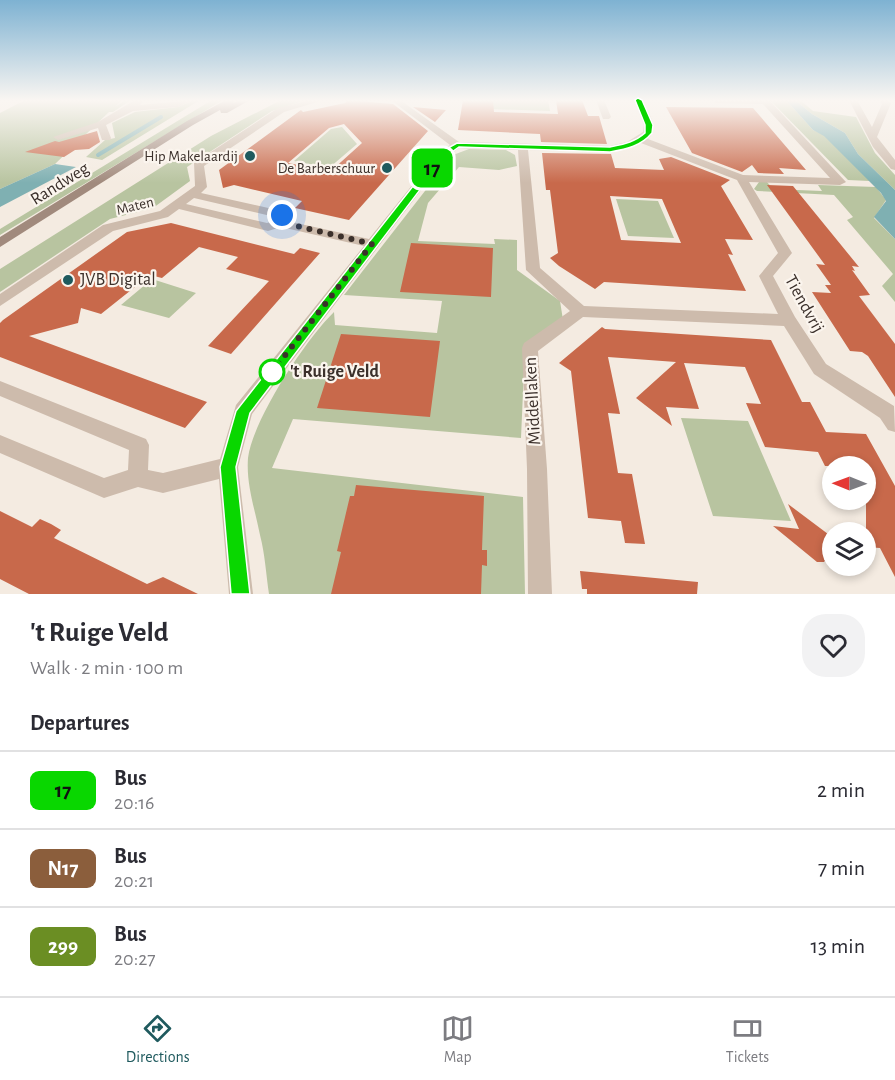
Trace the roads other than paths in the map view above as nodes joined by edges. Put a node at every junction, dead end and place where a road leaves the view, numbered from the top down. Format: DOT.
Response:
graph roads {
  1 [pos="89,128"];
  2 [pos="102,128"];
  3 [pos="183,128"];
  4 [pos="196,128"];
  5 [pos="255,128"];
  6 [pos="433,128"];
  7 [pos="649,128"];
  8 [pos="790,128"];
  9 [pos="868,128"];
  10 [pos="877,128"];
  11 [pos="873,136"];
  12 [pos="58,137"];
  13 [pos="106,138"];
  14 [pos="642,140"];
  15 [pos="457,145"];
  16 [pos="523,147"];
  17 [pos="895,166"];
  18 [pos="109,176"];
  19 [pos="741,178"];
  20 [pos="192,194"];
  21 [pos="177,205"];
  22 [pos="280,222"];
  23 [pos="0,243"];
  24 [pos="372,244"];
  25 [pos="0,301"];
  26 [pos="580,310"];
  27 [pos="789,320"];
  28 [pos="0,388"];
  29 [pos="895,424"];
  30 [pos="0,444"];
  31 [pos="228,467"];
  32 [pos="138,477"];
  33 [pos="241,594"];
  34 [pos="540,594"];
  1 -- 12 [label="street"];
  2 -- 13 [label="street"];
  3 -- 18 [label="main road, Randweg"];
  4 -- 18 [label="main road, Randweg"];
  5 -- 20 [label="street"];
  6 -- 15 [label="street"];
  7 -- 14 [label="street"];
  8 -- 19 [label="street"];
  9 -- 11 [label="street"];
  10 -- 11 [label="street"];
  11 -- 17 [label="street"];
  14 -- 16 [label="street"];
  14 -- 19 [label="street"];
  15 -- 16 [label="street"];
  15 -- 24 [label="street"];
  16 -- 26 [label="street"];
  18 -- 23 [label="main road, Randweg"];
  19 -- 27 [label="street, Tiendvrij"];
  20 -- 21 [label="street, Maten"];
  20 -- 22 [label="street"];
  21 -- 22 [label="street"];
  21 -- 25 [label="street, Maten"];
  22 -- 24 [label="street"];
  24 -- 31 [label="street"];
  26 -- 27 [label="street"];
  26 -- 34 [label="street, Middellaken"];
  27 -- 29 [label="street, Tiendvrij"];
  28 -- 32 [label="street"];
  30 -- 32 [label="street"];
  31 -- 32 [label="street"];
  31 -- 33 [label="street"];
}
